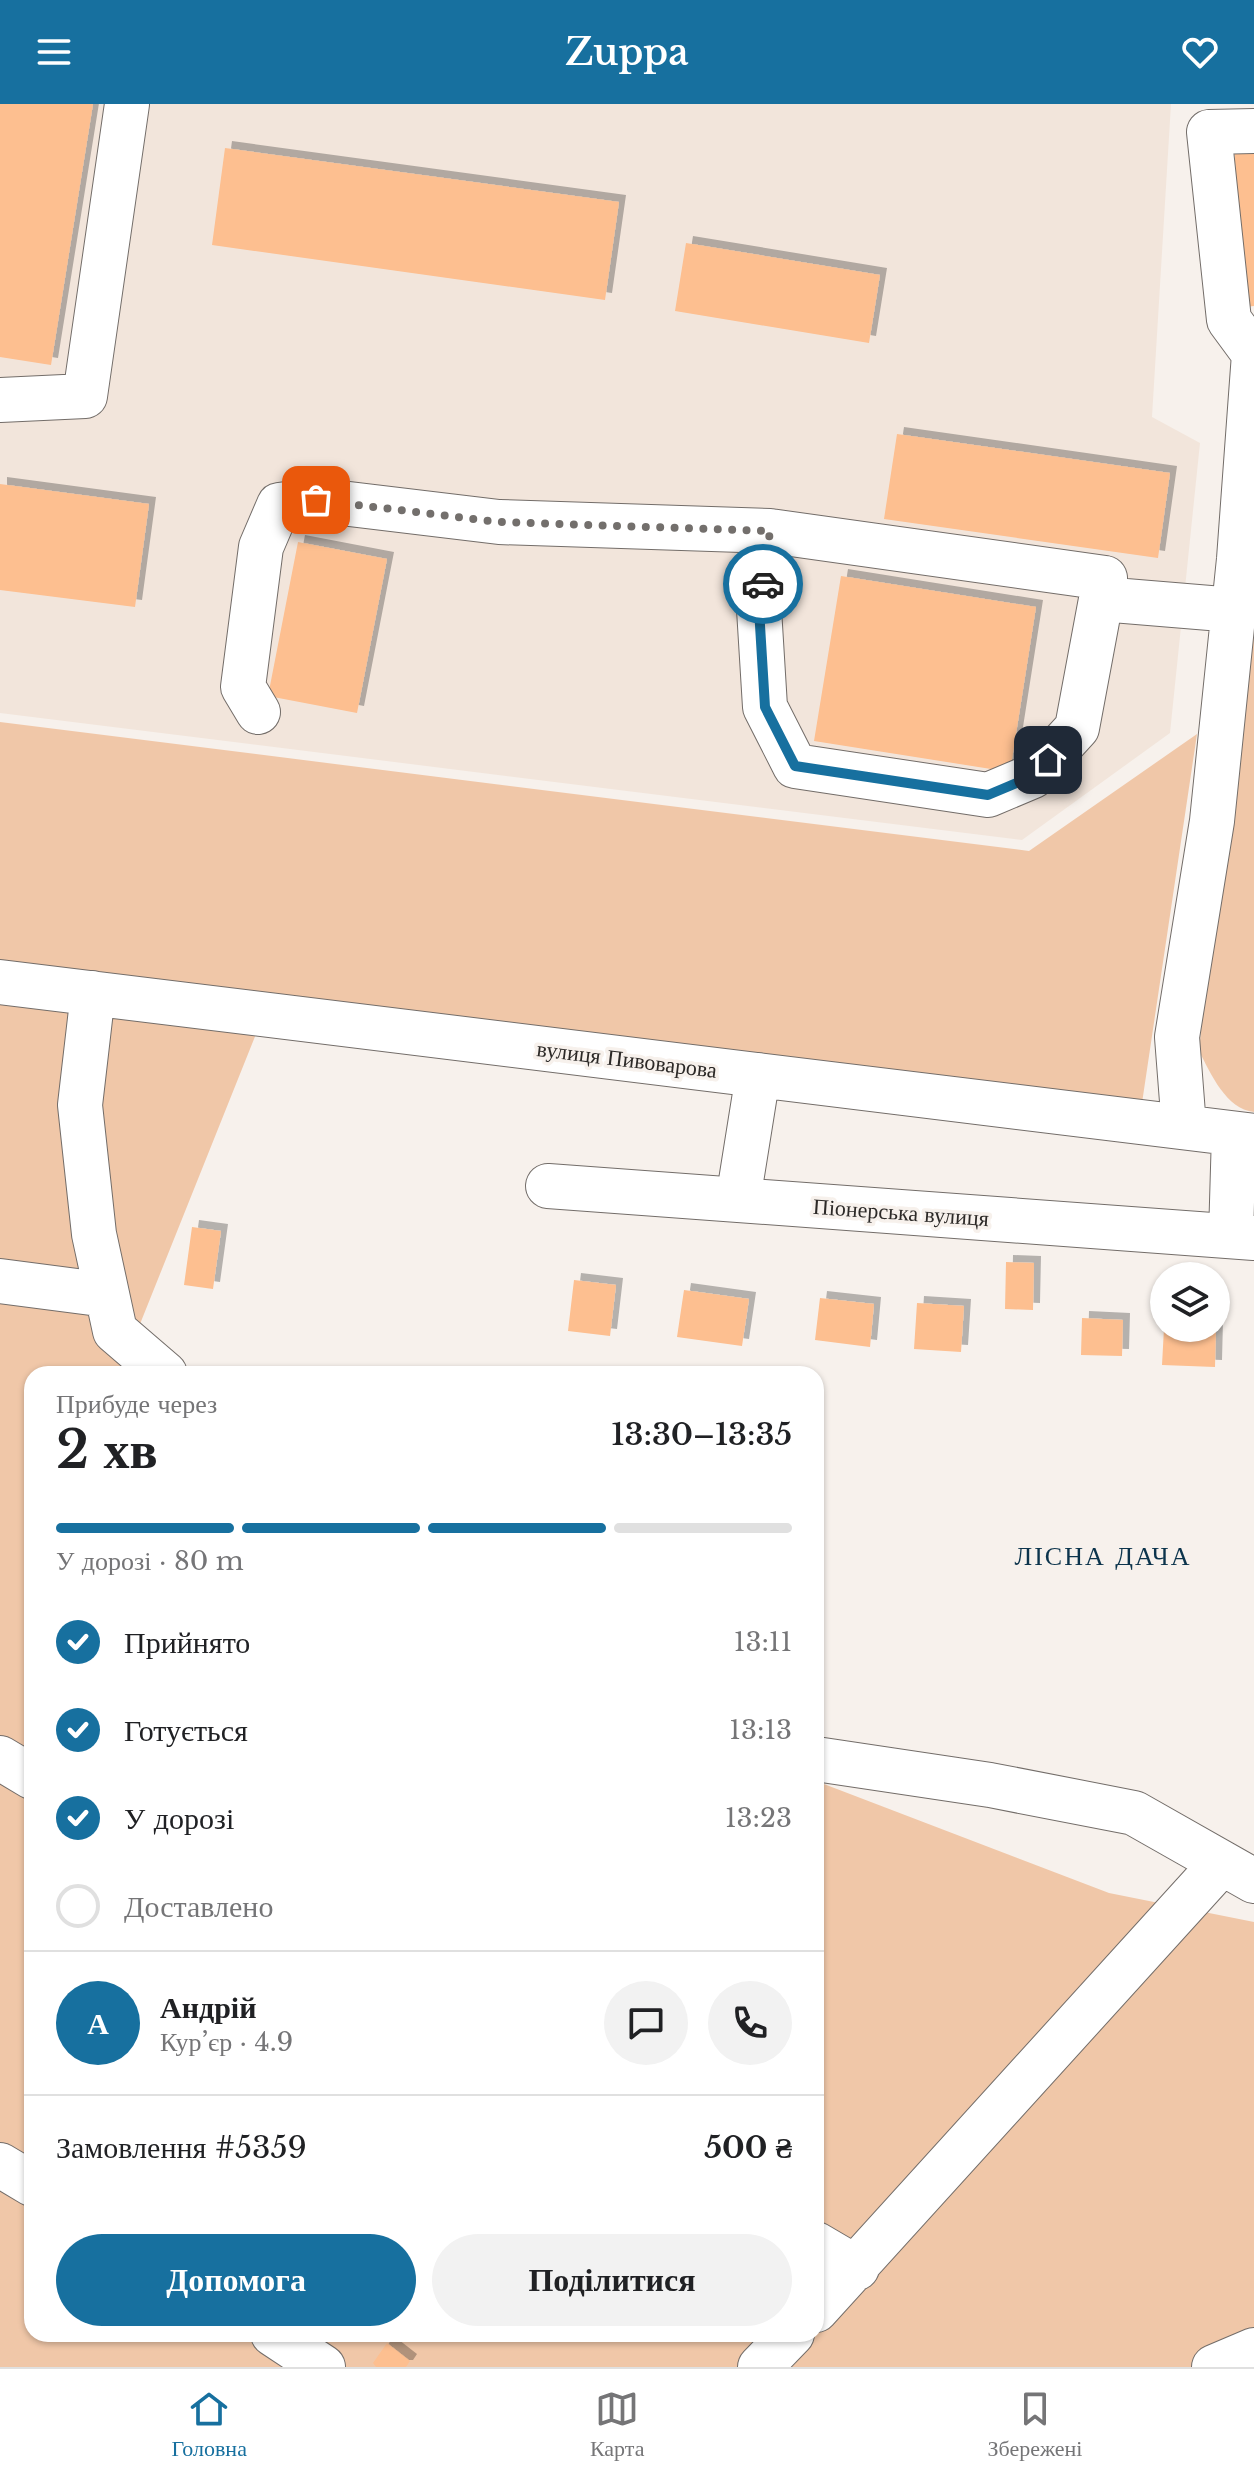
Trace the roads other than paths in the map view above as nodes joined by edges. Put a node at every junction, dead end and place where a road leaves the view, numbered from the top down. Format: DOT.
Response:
graph roads {
  1 [pos="127,104"];
  2 [pos="1254,131"];
  3 [pos="1254,354"];
  4 [pos="0,400"];
  5 [pos="770,531"];
  6 [pos="1101,599"];
  7 [pos="1234,610"];
  8 [pos="258,712"];
  9 [pos="0,982"];
  10 [pos="93,993"];
  11 [pos="758,1075"];
  12 [pos="1184,1127"];
  13 [pos="1244,1135"];
  14 [pos="548,1186"];
  15 [pos="738,1200"];
  16 [pos="1242,1237"];
  17 [pos="0,1281"];
  18 [pos="107,1295"];
  19 [pos="156,1366"];
  20 [pos="0,1758"];
  21 [pos="824,1760"];
  22 [pos="24,1772"];
  23 [pos="1238,1872"];
  24 [pos="0,2165"];
  25 [pos="24,2179"];
  26 [pos="824,2249"];
  27 [pos="857,2268"];
  28 [pos="824,2302"];
  29 [pos="285,2342"];
  30 [pos="784,2342"];
  31 [pos="1254,2350"];
  32 [pos="323,2367"];
  33 [pos="760,2367"];
  34 [pos="1214,2367"];
  1 -- 4 [label="street"];
  2 -- 3 [label="street"];
  3 -- 7 [label="street"];
  5 -- 6 [label="street"];
  5 -- 6 [label="street"];
  5 -- 8 [label="street"];
  6 -- 7 [label="street"];
  7 -- 12 [label="street"];
  9 -- 10 [label="street, вулиця Пивоварова"];
  10 -- 11 [label="street, вулиця Пивоварова"];
  10 -- 18 [label="street"];
  11 -- 12 [label="street, вулиця Пивоварова"];
  11 -- 15 [label="street"];
  12 -- 13 [label="street, вулиця Пивоварова"];
  13 -- 16 [label="street"];
  14 -- 15 [label="street, Піонерська вулиця"];
  15 -- 16 [label="street, Піонерська вулиця"];
  17 -- 18 [label="street"];
  18 -- 19 [label="street"];
  20 -- 22 [label="street"];
  21 -- 23 [label="street"];
  23 -- 27 [label="street"];
  24 -- 25 [label="street"];
  26 -- 27 [label="street"];
  27 -- 28 [label="street"];
  29 -- 32 [label="street"];
  30 -- 33 [label="street"];
  31 -- 34 [label="street"];
}
